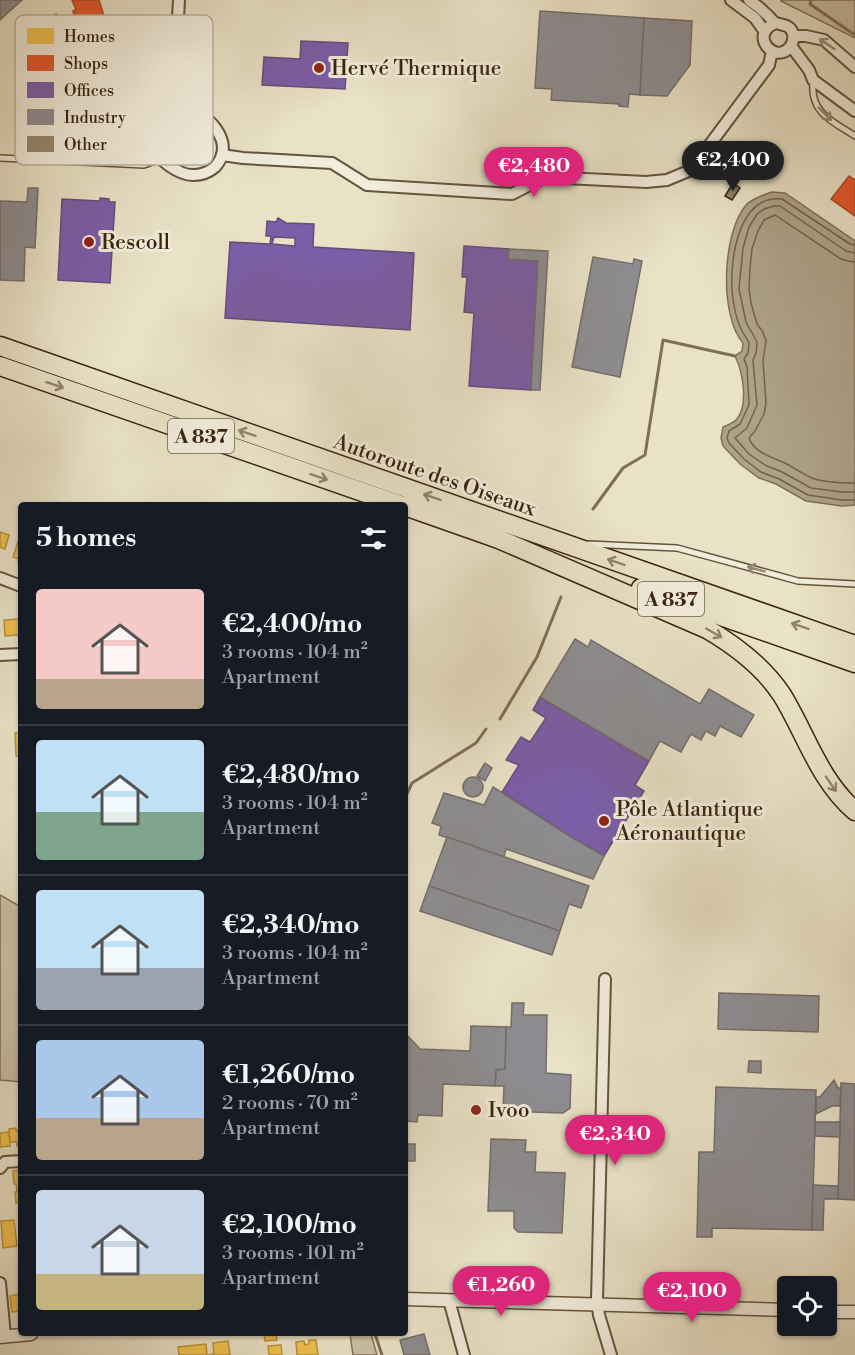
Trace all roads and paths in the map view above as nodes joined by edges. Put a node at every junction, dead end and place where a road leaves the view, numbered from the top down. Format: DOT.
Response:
graph roads {
  1 [pos="179,0"];
  2 [pos="731,0"];
  3 [pos="749,0"];
  4 [pos="178,15"];
  5 [pos="776,23"];
  6 [pos="765,32"];
  7 [pos="792,41"];
  8 [pos="772,51"];
  9 [pos="855,67"];
  10 [pos="813,80"];
  11 [pos="855,111"];
  12 [pos="213,125"];
  13 [pos="855,136"];
  14 [pos="222,155"];
  15 [pos="0,158"];
  16 [pos="15,159"];
  17 [pos="169,165"];
  18 [pos="0,346"];
  19 [pos="0,366"];
  20 [pos="392,502"];
  21 [pos="408,507"];
  22 [pos="487,534"];
  23 [pos="562,543"];
  24 [pos="0,578"];
  25 [pos="855,584"];
  26 [pos="18,585"];
  27 [pos="855,645"];
  28 [pos="18,654"];
  29 [pos="0,655"];
  30 [pos="855,663"];
  31 [pos="855,811"];
  32 [pos="606,980"];
  33 [pos="18,1161"];
  34 [pos="0,1168"];
  35 [pos="0,1283"];
  36 [pos="408,1299"];
  37 [pos="448,1300"];
  38 [pos="598,1305"];
  39 [pos="777,1310"];
  40 [pos="837,1312"];
  41 [pos="855,1312"];
  42 [pos="18,1335"];
  43 [pos="2,1337"];
  44 [pos="464,1355"];
  45 [pos="611,1355"];
  1 -- 4 [label="street"];
  2 -- 6 [label="street"];
  3 -- 5 [label="street"];
  5 -- 6 [label="street"];
  5 -- 7 [label="street"];
  6 -- 8 [label="street"];
  7 -- 8 [label="street"];
  9 -- 7 [label="street, one-way"];
  7 -- 10 [label="street"];
  8 -- 14 [label="street"];
  10 -- 11 [label="street"];
  10 -- 13 [label="lane, one-way"];
  12 -- 14 [label="street"];
  14 -- 17 [label="street"];
  15 -- 16 [label="lane"];
  23 -- 18 [label="highway, Autoroute des Oiseaux / A 837, one-way"];
  19 -- 20 [label="highway, Autoroute des Oiseaux / A 837, one-way"];
  21 -- 22 [label="highway, Autoroute des Oiseaux / A 837"];
  22 -- 30 [label="highway, Autoroute des Oiseaux / A 837"];
  22 -- 31 [label="highway, one-way"];
  25 -- 23 [label="lane, one-way"];
  27 -- 23 [label="highway, Autoroute des Oiseaux / A 837, one-way"];
  24 -- 26 [label="street"];
  28 -- 29 [label="street"];
  32 -- 38 [label="street"];
  33 -- 34 [label="street"];
  35 -- 43 [label="street"];
  36 -- 37 [label="street"];
  37 -- 38 [label="street"];
  37 -- 44 [label="street"];
  38 -- 39 [label="street"];
  38 -- 45 [label="street"];
  40 -- 41 [label="street"];
  42 -- 43 [label="street"];
}
